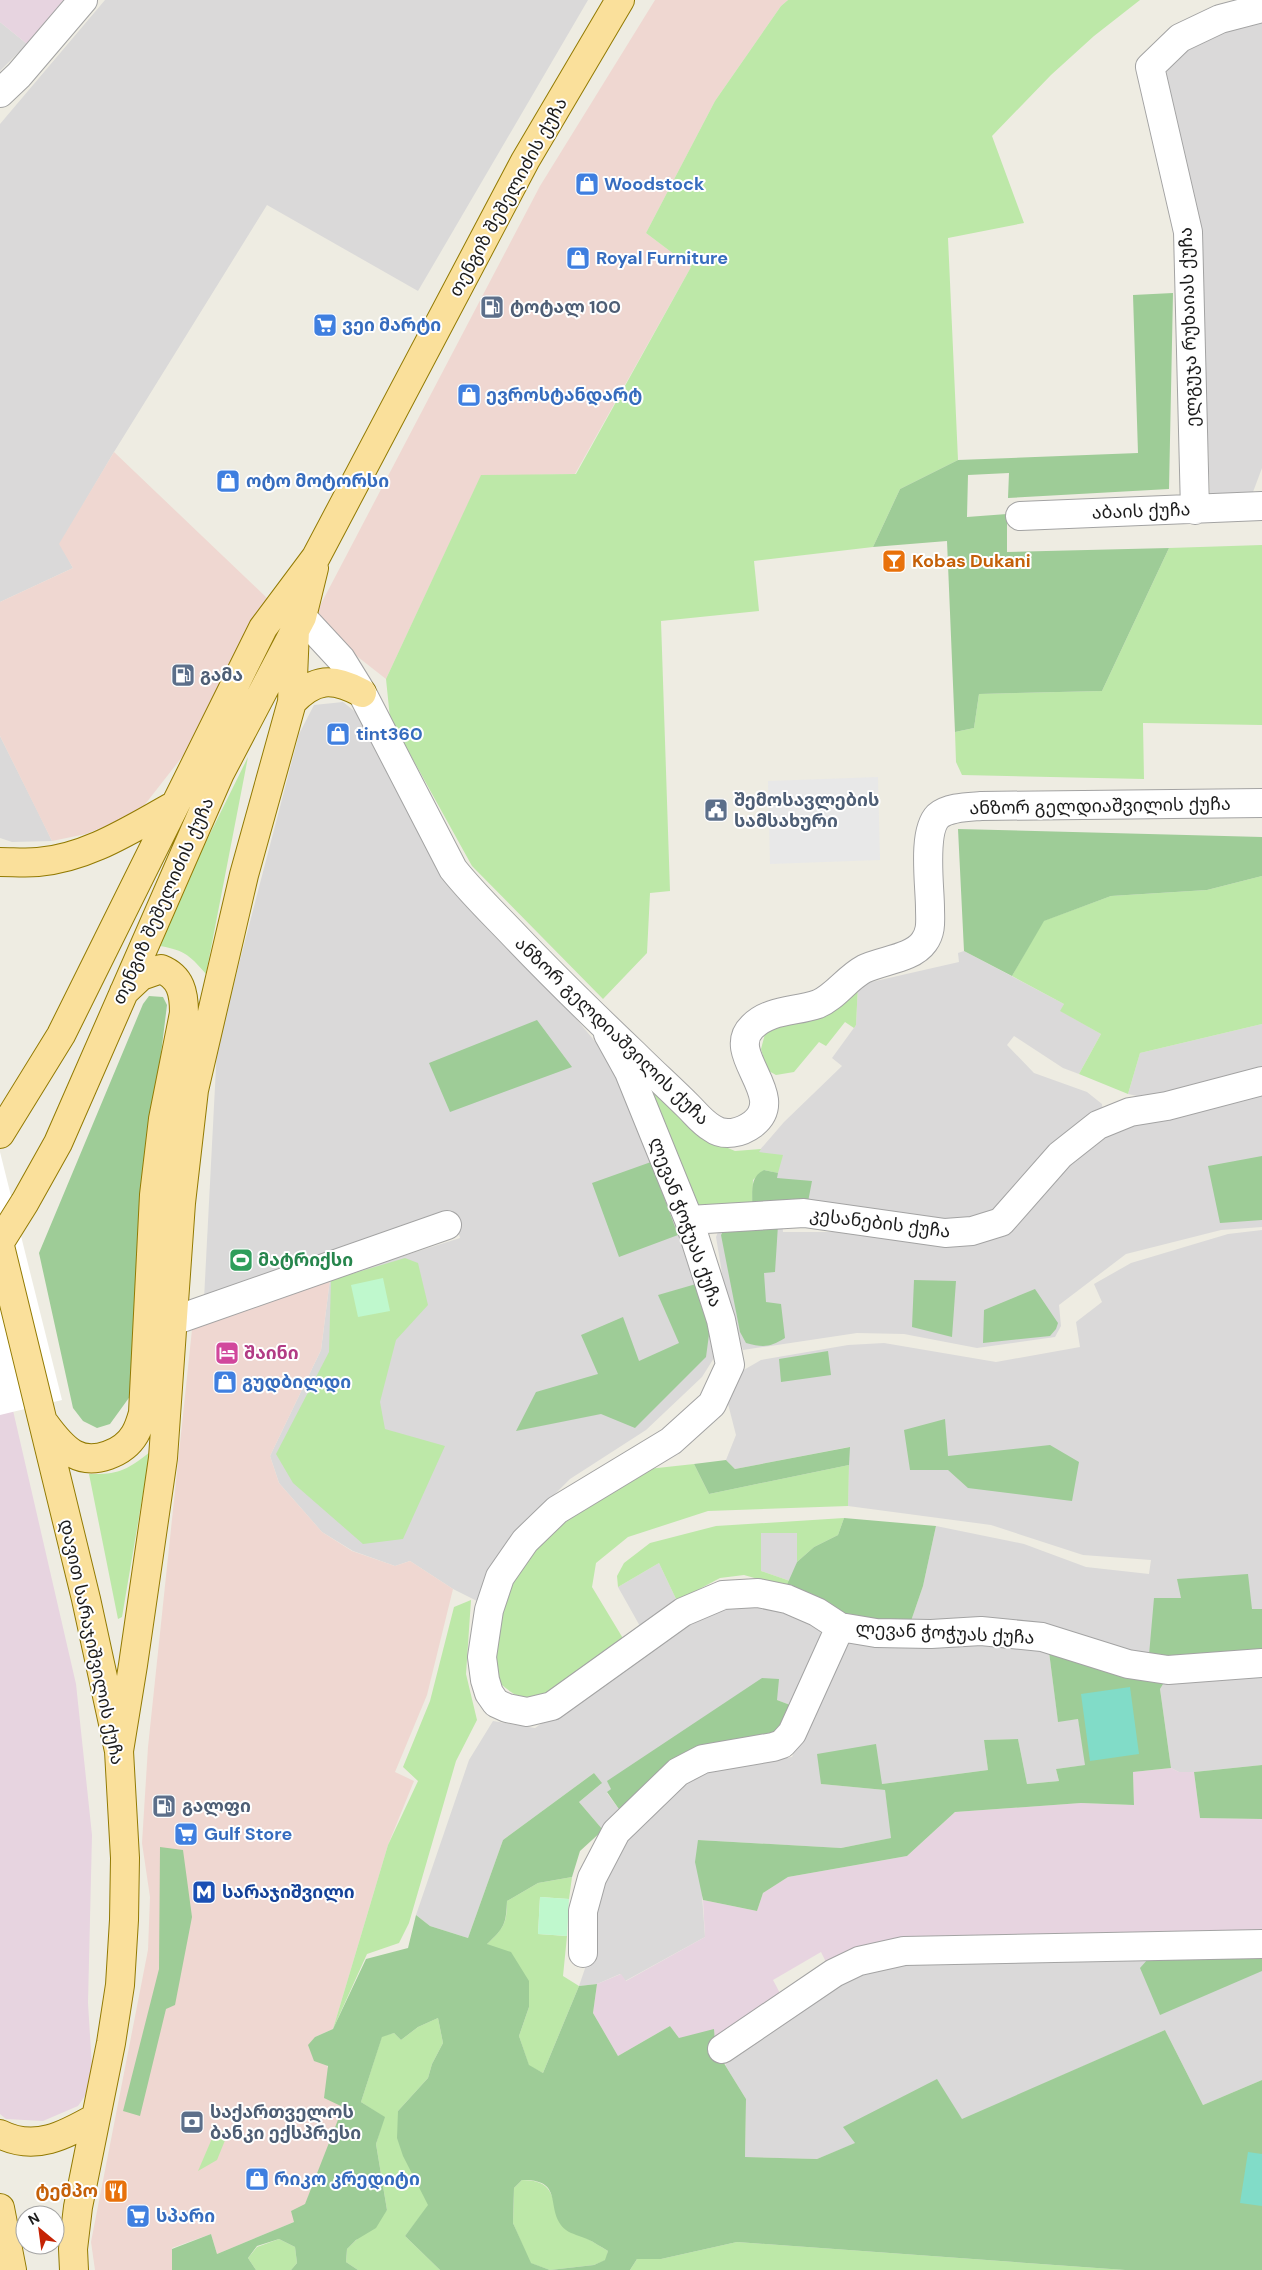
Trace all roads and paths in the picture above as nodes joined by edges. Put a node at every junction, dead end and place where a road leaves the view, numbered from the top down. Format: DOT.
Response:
graph roads {
  1 [pos="83,0"];
  2 [pos="620,0"];
  3 [pos="1262,8"];
  4 [pos="0,93"];
  5 [pos="1262,506"];
  6 [pos="1195,510"];
  7 [pos="1020,516"];
  8 [pos="316,557"];
  9 [pos="298,623"];
  10 [pos="362,693"];
  11 [pos="292,702"];
  12 [pos="1262,803"];
  13 [pos="175,805"];
  14 [pos="0,862"];
  15 [pos="120,997"];
  16 [pos="602,1023"];
  17 [pos="1262,1080"];
  18 [pos="0,1134"];
  19 [pos="689,1220"];
  20 [pos="447,1225"];
  21 [pos="0,1242"];
  22 [pos="0,1246"];
  23 [pos="173,1321"];
  24 [pos="40,1412"];
  25 [pos="840,1627"];
  26 [pos="1262,1664"];
  27 [pos="119,1751"];
  28 [pos="1262,1944"];
  29 [pos="582,1953"];
  30 [pos="722,2049"];
  31 [pos="95,2118"];
  32 [pos="0,2134"];
  33 [pos="0,2208"];
  34 [pos="12,2270"];
  35 [pos="74,2270"];
  1 -- 4 [label="street"];
  2 -- 8 [label="main road, თენგიზ შეშელიძის ქუჩა"];
  3 -- 6 [label="street, ელგუჯა რუხაიას ქუჩა"];
  5 -- 6 [label="street, აბაის ქუჩა"];
  6 -- 7 [label="street, აბაის ქუჩა"];
  8 -- 9 [label="main road, თენგიზ შეშელიძის ქუჩა"];
  8 -- 13 [label="main road, თენგიზ შეშელიძის ქუჩა"];
  9 -- 10 [label="street, ანზორ გელდიაშვილის ქუჩა"];
  9 -- 11 [label="main road"];
  9 -- 15 [label="main road, თენგიზ შეშელიძის ქუჩა"];
  10 -- 11 [label="main road"];
  10 -- 16 [label="street, ანზორ გელდიაშვილის ქუჩა"];
  11 -- 23 [label="main road"];
  12 -- 16 [label="street, ანზორ გელდიაშვილის ქუჩა"];
  13 -- 14 [label="main road"];
  13 -- 18 [label="main road, თენგიზ შეშელიძის ქუჩა"];
  15 -- 21 [label="main road, თენგიზ შეშელიძის ქუჩა"];
  15 -- 24 [label="main road"];
  16 -- 19 [label="street, ლევან ჭოჭუას ქუჩა"];
  17 -- 19 [label="street, კესანების ქუჩა"];
  19 -- 25 [label="street, ლევან ჭოჭუას ქუჩა"];
  20 -- 23 [label="street"];
  22 -- 24 [label="main road, დავით სარაჯიშვილის ქუჩა"];
  23 -- 27 [label="main road"];
  24 -- 27 [label="main road, დავით სარაჯიშვილის ქუჩა"];
  25 -- 26 [label="street, ლევან ჭოჭუას ქუჩა"];
  25 -- 29 [label="street"];
  27 -- 31 [label="main road, დავით სარაჯიშვილის ქუჩა"];
  28 -- 30 [label="street"];
  31 -- 32 [label="main road"];
  31 -- 35 [label="main road, დავით სარაჯიშვილის ქუჩა"];
  33 -- 34 [label="main road"];
}
